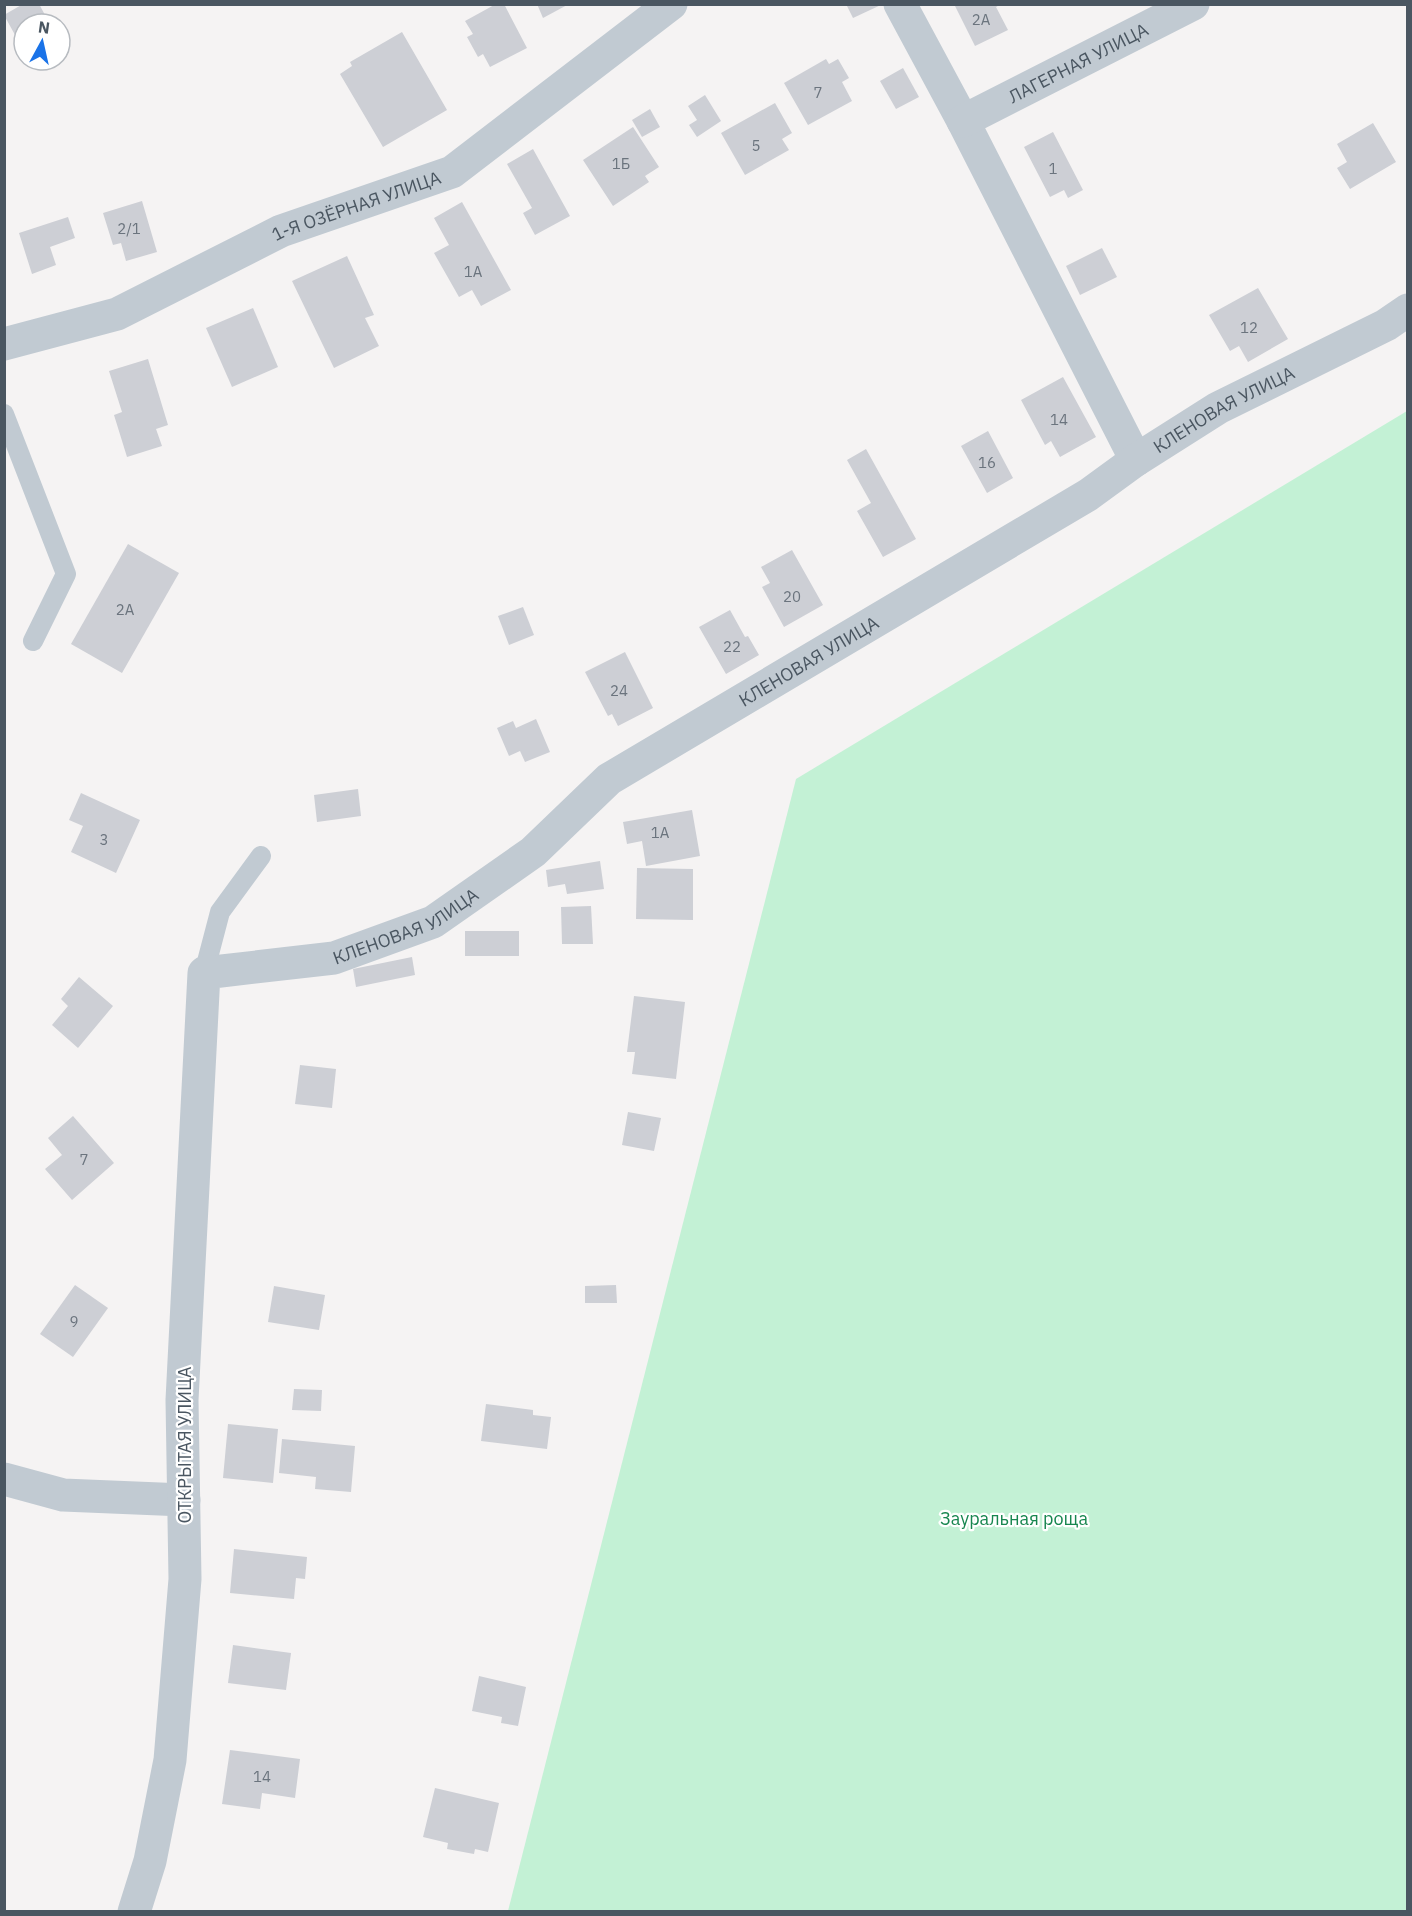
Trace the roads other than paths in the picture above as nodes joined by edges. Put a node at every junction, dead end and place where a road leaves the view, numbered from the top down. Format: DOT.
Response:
graph roads {
  1 [pos="671,4"];
  2 [pos="900,4"];
  3 [pos="1193,4"];
  4 [pos="963,121"];
  5 [pos="1407,310"];
  6 [pos="4,344"];
  7 [pos="4,414"];
  8 [pos="1136,460"];
  9 [pos="33,641"];
  10 [pos="261,856"];
  11 [pos="204,973"];
  12 [pos="4,1479"];
  13 [pos="184,1500"];
  14 [pos="134,1911"];
  1 -- 6 [label="street, 1-Я ОЗЁРНАЯ УЛИЦА"];
  2 -- 4 [label="street"];
  3 -- 4 [label="street, ЛАГЕРНАЯ УЛИЦА"];
  4 -- 8 [label="street"];
  5 -- 8 [label="street, КЛЕНОВАЯ УЛИЦА"];
  7 -- 9 [label="lane"];
  8 -- 11 [label="street, КЛЕНОВАЯ УЛИЦА"];
  10 -- 11 [label="lane"];
  11 -- 13 [label="street, ОТКРЫТАЯ УЛИЦА"];
  12 -- 13 [label="street"];
  13 -- 14 [label="street, ОТКРЫТАЯ УЛИЦА"];
}
